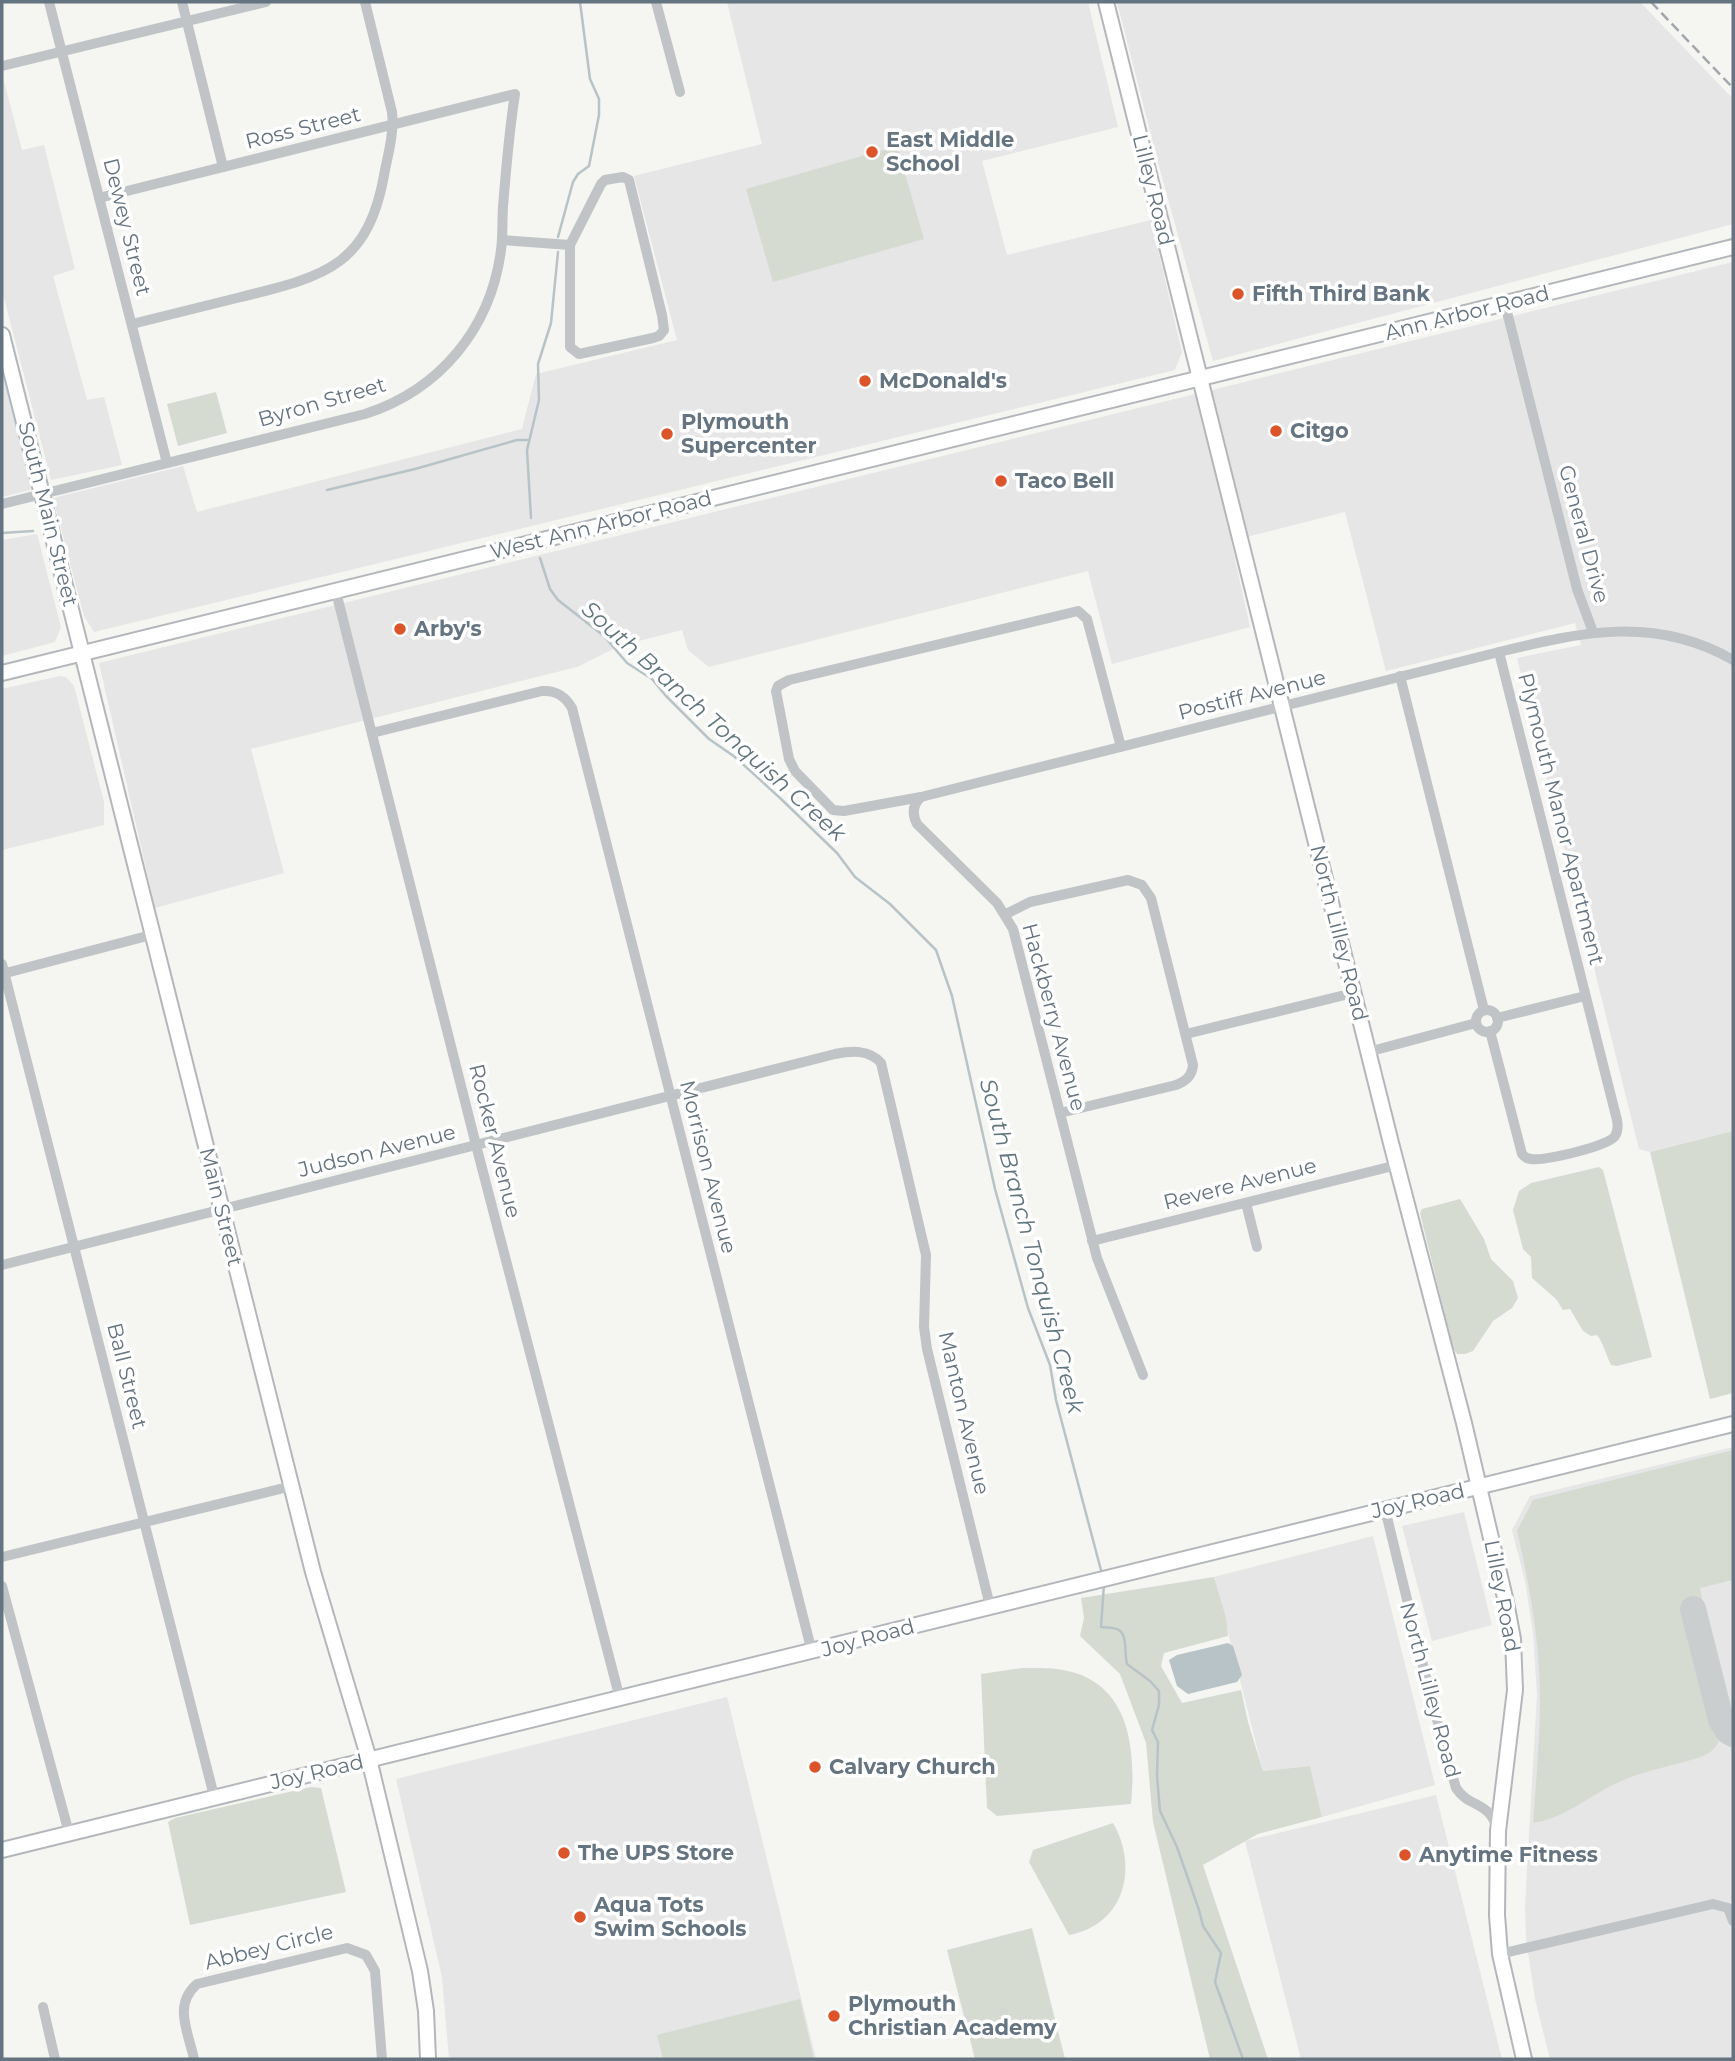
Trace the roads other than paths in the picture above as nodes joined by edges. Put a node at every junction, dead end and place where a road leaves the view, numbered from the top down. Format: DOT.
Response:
graph roads {
  1 [pos="49,2"];
  2 [pos="182,2"];
  3 [pos="266,2"];
  4 [pos="365,2"];
  5 [pos="656,2"];
  6 [pos="1106,2"];
  7 [pos="187,21"];
  8 [pos="62,51"];
  9 [pos="2,66"];
  10 [pos="680,92"];
  11 [pos="515,94"];
  12 [pos="393,125"];
  13 [pos="223,167"];
  14 [pos="99,198"];
  15 [pos="502,240"];
  16 [pos="570,245"];
  17 [pos="1733,247"];
  18 [pos="1505,304"];
  19 [pos="132,324"];
  20 [pos="3,342"];
  21 [pos="1200,379"];
  22 [pos="167,463"];
  23 [pos="42,494"];
  24 [pos="2,504"];
  25 [pos="336,592"];
  26 [pos="1593,632"];
  27 [pos="1499,652"];
  28 [pos="83,653"];
  29 [pos="1733,660"];
  30 [pos="2,673"];
  31 [pos="1401,676"];
  32 [pos="1282,707"];
  33 [pos="372,733"];
  34 [pos="1121,747"];
  35 [pos="921,797"];
  36 [pos="1006,914"];
  37 [pos="151,935"];
  38 [pos="3,971"];
  39 [pos="1353,993"];
  40 [pos="1585,996"];
  41 [pos="1484,1010"];
  42 [pos="1497,1018"];
  43 [pos="1476,1023"];
  44 [pos="1490,1031"];
  45 [pos="1186,1034"];
  46 [pos="1368,1052"];
  47 [pos="881,1063"];
  48 [pos="670,1096"];
  49 [pos="1060,1113"];
  50 [pos="476,1145"];
  51 [pos="1397,1165"];
  52 [pos="1246,1203"];
  53 [pos="222,1210"];
  54 [pos="1093,1241"];
  55 [pos="75,1247"];
  56 [pos="1257,1248"];
  57 [pos="2,1265"];
  58 [pos="1143,1375"];
  59 [pos="1733,1424"];
  60 [pos="292,1486"];
  61 [pos="1479,1486"];
  62 [pos="1385,1509"];
  63 [pos="143,1523"];
  64 [pos="2,1557"];
  65 [pos="2,1586"];
  66 [pos="990,1606"];
  67 [pos="812,1652"];
  68 [pos="620,1699"];
  69 [pos="369,1759"];
  70 [pos="214,1796"];
  71 [pos="1498,1831"];
  72 [pos="69,1833"];
  73 [pos="2,1850"];
  74 [pos="1733,1921"];
  75 [pos="1500,1954"];
  76 [pos="43,2007"];
  77 [pos="55,2059"];
  78 [pos="194,2059"];
  79 [pos="382,2059"];
  80 [pos="428,2059"];
  81 [pos="1524,2059"];
  1 -- 8 [label="street, Dewey Street"];
  2 -- 7 [label="street"];
  3 -- 7 [label="street"];
  4 -- 12 [label="street"];
  5 -- 10 [label="street"];
  6 -- 21 [label="street, Lilley Road"];
  7 -- 8 [label="street"];
  7 -- 13 [label="street"];
  8 -- 9 [label="street"];
  8 -- 14 [label="street, Dewey Street"];
  11 -- 12 [label="street, Ross Street"];
  11 -- 15 [label="street, Byron Street"];
  12 -- 13 [label="street, Ross Street"];
  12 -- 19 [label="street"];
  13 -- 14 [label="street, Ross Street"];
  14 -- 19 [label="street, Dewey Street"];
  15 -- 16 [label="street"];
  15 -- 22 [label="street, Byron Street"];
  16 -- 16 [label="street"];
  17 -- 18 [label="street, Ann Arbor Road"];
  18 -- 21 [label="street, Ann Arbor Road"];
  18 -- 26 [label="street, General Drive"];
  19 -- 22 [label="street, Dewey Street"];
  20 -- 23 [label="street, South Main Street"];
  21 -- 25 [label="street, West Ann Arbor Road"];
  21 -- 32 [label="street, North Lilley Road"];
  22 -- 23 [label="street, Byron Street"];
  23 -- 24 [label="street, Byron Street"];
  23 -- 28 [label="street, South Main Street"];
  25 -- 28 [label="street, West Ann Arbor Road"];
  25 -- 33 [label="street, Rocker Avenue"];
  26 -- 27 [label="street, Postiff Avenue"];
  26 -- 29 [label="street, General Drive"];
  27 -- 31 [label="street, Postiff Avenue"];
  27 -- 40 [label="street, Plymouth Manor Apartment"];
  28 -- 30 [label="street, West Ann Arbor Road"];
  28 -- 37 [label="street, Main Street"];
  31 -- 32 [label="street, Postiff Avenue"];
  31 -- 41 [label="street"];
  32 -- 34 [label="street, Postiff Avenue"];
  32 -- 39 [label="street, North Lilley Road"];
  33 -- 48 [label="street, Morrison Avenue"];
  33 -- 50 [label="street, Rocker Avenue"];
  34 -- 35 [label="street, Postiff Avenue"];
  34 -- 35 [label="street, Postiff Avenue"];
  35 -- 36 [label="street, Hackberry Avenue"];
  36 -- 45 [label="street"];
  36 -- 49 [label="street, Hackberry Avenue"];
  37 -- 38 [label="street"];
  37 -- 53 [label="street, Main Street"];
  38 -- 55 [label="street, Ball Street"];
  39 -- 45 [label="street"];
  39 -- 46 [label="street, North Lilley Road"];
  40 -- 42 [label="street, Plymouth Manor Apartment"];
  40 -- 44 [label="street, Plymouth Manor Apartment"];
  41 -- 42 [label="street"];
  41 -- 43 [label="street"];
  42 -- 44 [label="street"];
  43 -- 44 [label="street"];
  43 -- 46 [label="street"];
  45 -- 49 [label="street"];
  46 -- 51 [label="street, North Lilley Road"];
  47 -- 48 [label="street, Judson Avenue"];
  47 -- 66 [label="street, Manton Avenue"];
  48 -- 50 [label="street, Judson Avenue"];
  48 -- 67 [label="street, Morrison Avenue"];
  49 -- 54 [label="street, Hackberry Avenue"];
  50 -- 53 [label="street, Judson Avenue"];
  50 -- 68 [label="street, Rocker Avenue"];
  51 -- 52 [label="street, Revere Avenue"];
  51 -- 61 [label="street, North Lilley Road"];
  52 -- 54 [label="street, Revere Avenue"];
  52 -- 56 [label="street"];
  53 -- 55 [label="street, Judson Avenue"];
  53 -- 60 [label="street, Main Street"];
  54 -- 58 [label="street, Hackberry Avenue"];
  55 -- 57 [label="street, Judson Avenue"];
  55 -- 63 [label="street, Ball Street"];
  59 -- 61 [label="street, Joy Road"];
  60 -- 63 [label="street"];
  60 -- 69 [label="street, Main Street"];
  61 -- 62 [label="street, Joy Road"];
  61 -- 71 [label="street, Lilley Road"];
  62 -- 66 [label="street, Joy Road"];
  62 -- 71 [label="street, North Lilley Road"];
  63 -- 64 [label="street"];
  63 -- 70 [label="street, Ball Street"];
  65 -- 72 [label="street"];
  66 -- 67 [label="street, Joy Road"];
  67 -- 68 [label="street, Joy Road"];
  68 -- 69 [label="street, Joy Road"];
  69 -- 70 [label="street, Joy Road"];
  69 -- 80 [label="street, Main Street"];
  70 -- 72 [label="street, Joy Road"];
  71 -- 75 [label="street"];
  72 -- 73 [label="street, Joy Road"];
  74 -- 75 [label="street"];
  75 -- 81 [label="street"];
  76 -- 77 [label="street"];
  78 -- 79 [label="street, Abbey Circle"];
}
